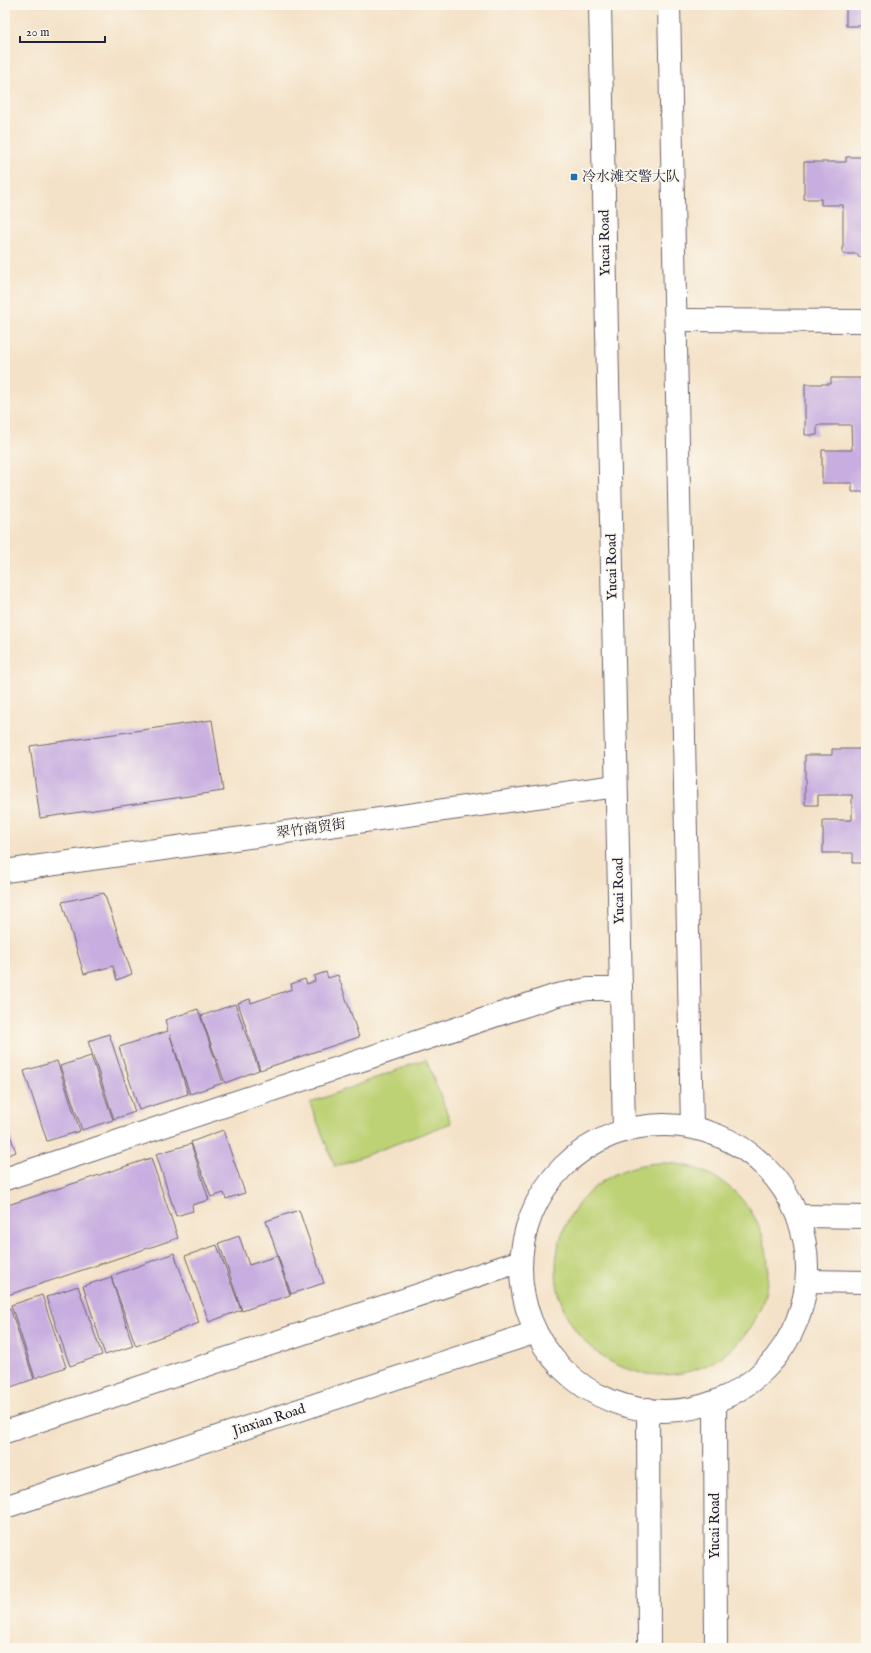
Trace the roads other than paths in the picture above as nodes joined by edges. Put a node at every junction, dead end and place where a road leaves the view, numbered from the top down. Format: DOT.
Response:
graph roads {
  1 [pos="600,5"];
  2 [pos="669,5"];
  3 [pos="676,320"];
  4 [pos="866,321"];
  5 [pos="616,786"];
  6 [pos="5,871"];
  7 [pos="621,989"];
  8 [pos="692,1127"];
  9 [pos="624,1130"];
  10 [pos="5,1179"];
  11 [pos="802,1216"];
  12 [pos="866,1217"];
  13 [pos="518,1262"];
  14 [pos="807,1281"];
  15 [pos="866,1282"];
  16 [pos="533,1333"];
  17 [pos="715,1405"];
  18 [pos="648,1409"];
  19 [pos="5,1432"];
  20 [pos="5,1508"];
  21 [pos="649,1648"];
  22 [pos="716,1648"];
  1 -- 5 [label="main road, Yucai Road"];
  2 -- 3 [label="main road"];
  3 -- 4 [label="main road"];
  3 -- 8 [label="main road"];
  5 -- 6 [label="main road, 翠竹商贸街"];
  5 -- 7 [label="main road, Yucai Road"];
  7 -- 9 [label="main road, Yucai Road"];
  7 -- 10 [label="main road"];
  8 -- 9 [label="main road"];
  8 -- 11 [label="main road"];
  9 -- 13 [label="main road"];
  11 -- 12 [label="main road"];
  11 -- 14 [label="main road"];
  13 -- 16 [label="main road"];
  13 -- 19 [label="main road"];
  14 -- 15 [label="main road"];
  14 -- 17 [label="main road"];
  16 -- 18 [label="main road"];
  16 -- 20 [label="main road, Jinxian Road"];
  17 -- 18 [label="main road"];
  17 -- 22 [label="main road, Yucai Road"];
  18 -- 21 [label="main road"];
}
